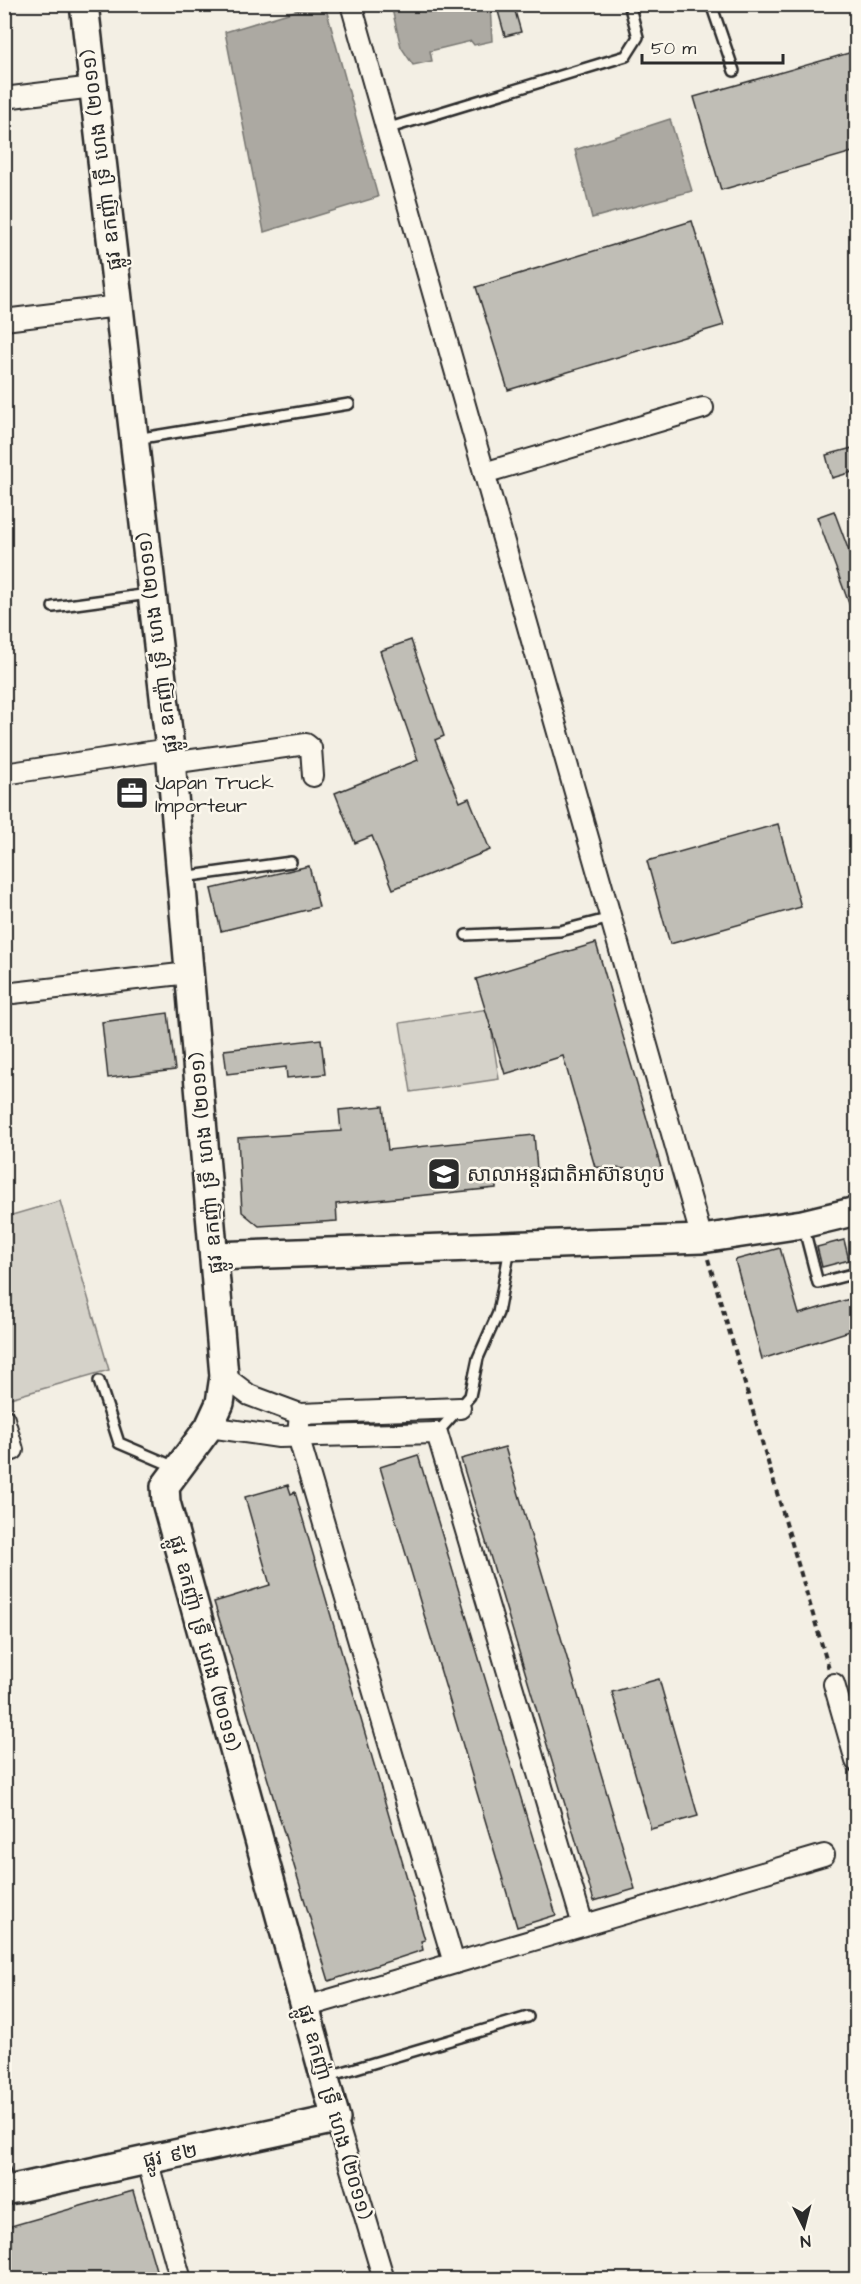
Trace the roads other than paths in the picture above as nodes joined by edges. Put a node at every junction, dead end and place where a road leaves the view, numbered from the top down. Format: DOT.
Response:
graph roads {
  1 [pos="84,4"];
  2 [pos="351,4"];
  3 [pos="629,4"];
  4 [pos="711,4"];
  5 [pos="734,71"];
  6 [pos="93,87"];
  7 [pos="4,98"];
  8 [pos="386,129"];
  9 [pos="118,306"];
  10 [pos="4,320"];
  11 [pos="349,404"];
  12 [pos="703,408"];
  13 [pos="134,439"];
  14 [pos="484,473"];
  15 [pos="151,594"];
  16 [pos="53,607"];
  17 [pos="170,756"];
  18 [pos="4,774"];
  19 [pos="314,776"];
  20 [pos="291,862"];
  21 [pos="181,877"];
  22 [pos="611,918"];
  23 [pos="466,936"];
  24 [pos="189,973"];
  25 [pos="4,994"];
  26 [pos="856,1212"];
  27 [pos="802,1224"];
  28 [pos="702,1239"];
  29 [pos="511,1246"];
  30 [pos="214,1256"];
  31 [pos="856,1273"];
  32 [pos="224,1376"];
  33 [pos="99,1381"];
  34 [pos="460,1408"];
  35 [pos="300,1414"];
  36 [pos="4,1419"];
  37 [pos="209,1427"];
  38 [pos="437,1433"];
  39 [pos="298,1436"];
  40 [pos="13,1450"];
  41 [pos="177,1468"];
  42 [pos="834,1684"];
  43 [pos="856,1761"];
  44 [pos="824,1855"];
  45 [pos="584,1925"];
  46 [pos="454,1963"];
  47 [pos="305,2007"];
  48 [pos="528,2017"];
  49 [pos="325,2077"];
  50 [pos="336,2119"];
  51 [pos="147,2160"];
  52 [pos="6,2183"];
  53 [pos="181,2280"];
  54 [pos="384,2280"];
  1 -- 6 [label="main road, ផ្លូវ ឧកញ៉ា ទ្រី ហេង (២០១១)"];
  2 -- 8 [label="street"];
  3 -- 8 [label="lane"];
  4 -- 5 [label="lane"];
  6 -- 7 [label="street"];
  6 -- 9 [label="main road, ផ្លូវ ឧកញ៉ា ទ្រី ហេង (២០១១)"];
  8 -- 14 [label="street"];
  9 -- 10 [label="street"];
  9 -- 13 [label="main road, ផ្លូវ ឧកញ៉ា ទ្រី ហេង (២០១១)"];
  11 -- 13 [label="lane"];
  12 -- 14 [label="street"];
  13 -- 15 [label="main road, ផ្លូវ ឧកញ៉ា ទ្រី ហេង (២០១១)"];
  14 -- 22 [label="street"];
  15 -- 16 [label="lane"];
  15 -- 17 [label="main road, ផ្លូវ ឧកញ៉ា ទ្រី ហេង (២០១១)"];
  17 -- 18 [label="street"];
  17 -- 19 [label="street"];
  17 -- 21 [label="main road, ផ្លូវ ឧកញ៉ា ទ្រី ហេង (២០១១)"];
  20 -- 21 [label="lane"];
  21 -- 24 [label="main road, ផ្លូវ ឧកញ៉ា ទ្រី ហេង (២០១១)"];
  22 -- 23 [label="lane"];
  22 -- 28 [label="street"];
  24 -- 25 [label="street"];
  24 -- 30 [label="main road, ផ្លូវ ឧកញ៉ា ទ្រី ហេង (២០១១)"];
  26 -- 27 [label="main road"];
  27 -- 28 [label="main road"];
  27 -- 31 [label="lane"];
  28 -- 29 [label="main road"];
  29 -- 30 [label="main road"];
  29 -- 34 [label="lane"];
  30 -- 32 [label="main road, ផ្លូវ ឧកញ៉ា ទ្រី ហេង (២០១១)"];
  32 -- 35 [label="street"];
  32 -- 37 [label="main road, ផ្លូវ ឧកញ៉ា ទ្រី ហេង (២០១១)"];
  33 -- 41 [label="lane"];
  34 -- 35 [label="street"];
  34 -- 38 [label="lane"];
  35 -- 39 [label="street"];
  36 -- 40 [label="street"];
  37 -- 39 [label="street"];
  37 -- 41 [label="main road, ផ្លូវ ឧកញ៉ា ទ្រី ហេង (២០១១)"];
  38 -- 39 [label="street"];
  38 -- 45 [label="street"];
  39 -- 46 [label="street"];
  41 -- 47 [label="main road, ផ្លូវ ឧកញ៉ា ទ្រី ហេង (២០១១)"];
  42 -- 43 [label="street"];
  44 -- 45 [label="street"];
  45 -- 46 [label="street"];
  46 -- 47 [label="street"];
  47 -- 49 [label="main road, ផ្លូវ ឧកញ៉ា ទ្រី ហេង (២០១១)"];
  48 -- 49 [label="lane"];
  49 -- 50 [label="main road, ផ្លូវ ឧកញ៉ា ទ្រី ហេង (២០១១)"];
  50 -- 51 [label="main road, ផ្លូវ ៩២"];
  50 -- 54 [label="street, ផ្លូវ ឧកញ៉ា ទ្រី ហេង (២០១១)"];
  51 -- 52 [label="main road, ផ្លូវ ៩២"];
  51 -- 53 [label="street"];
}
